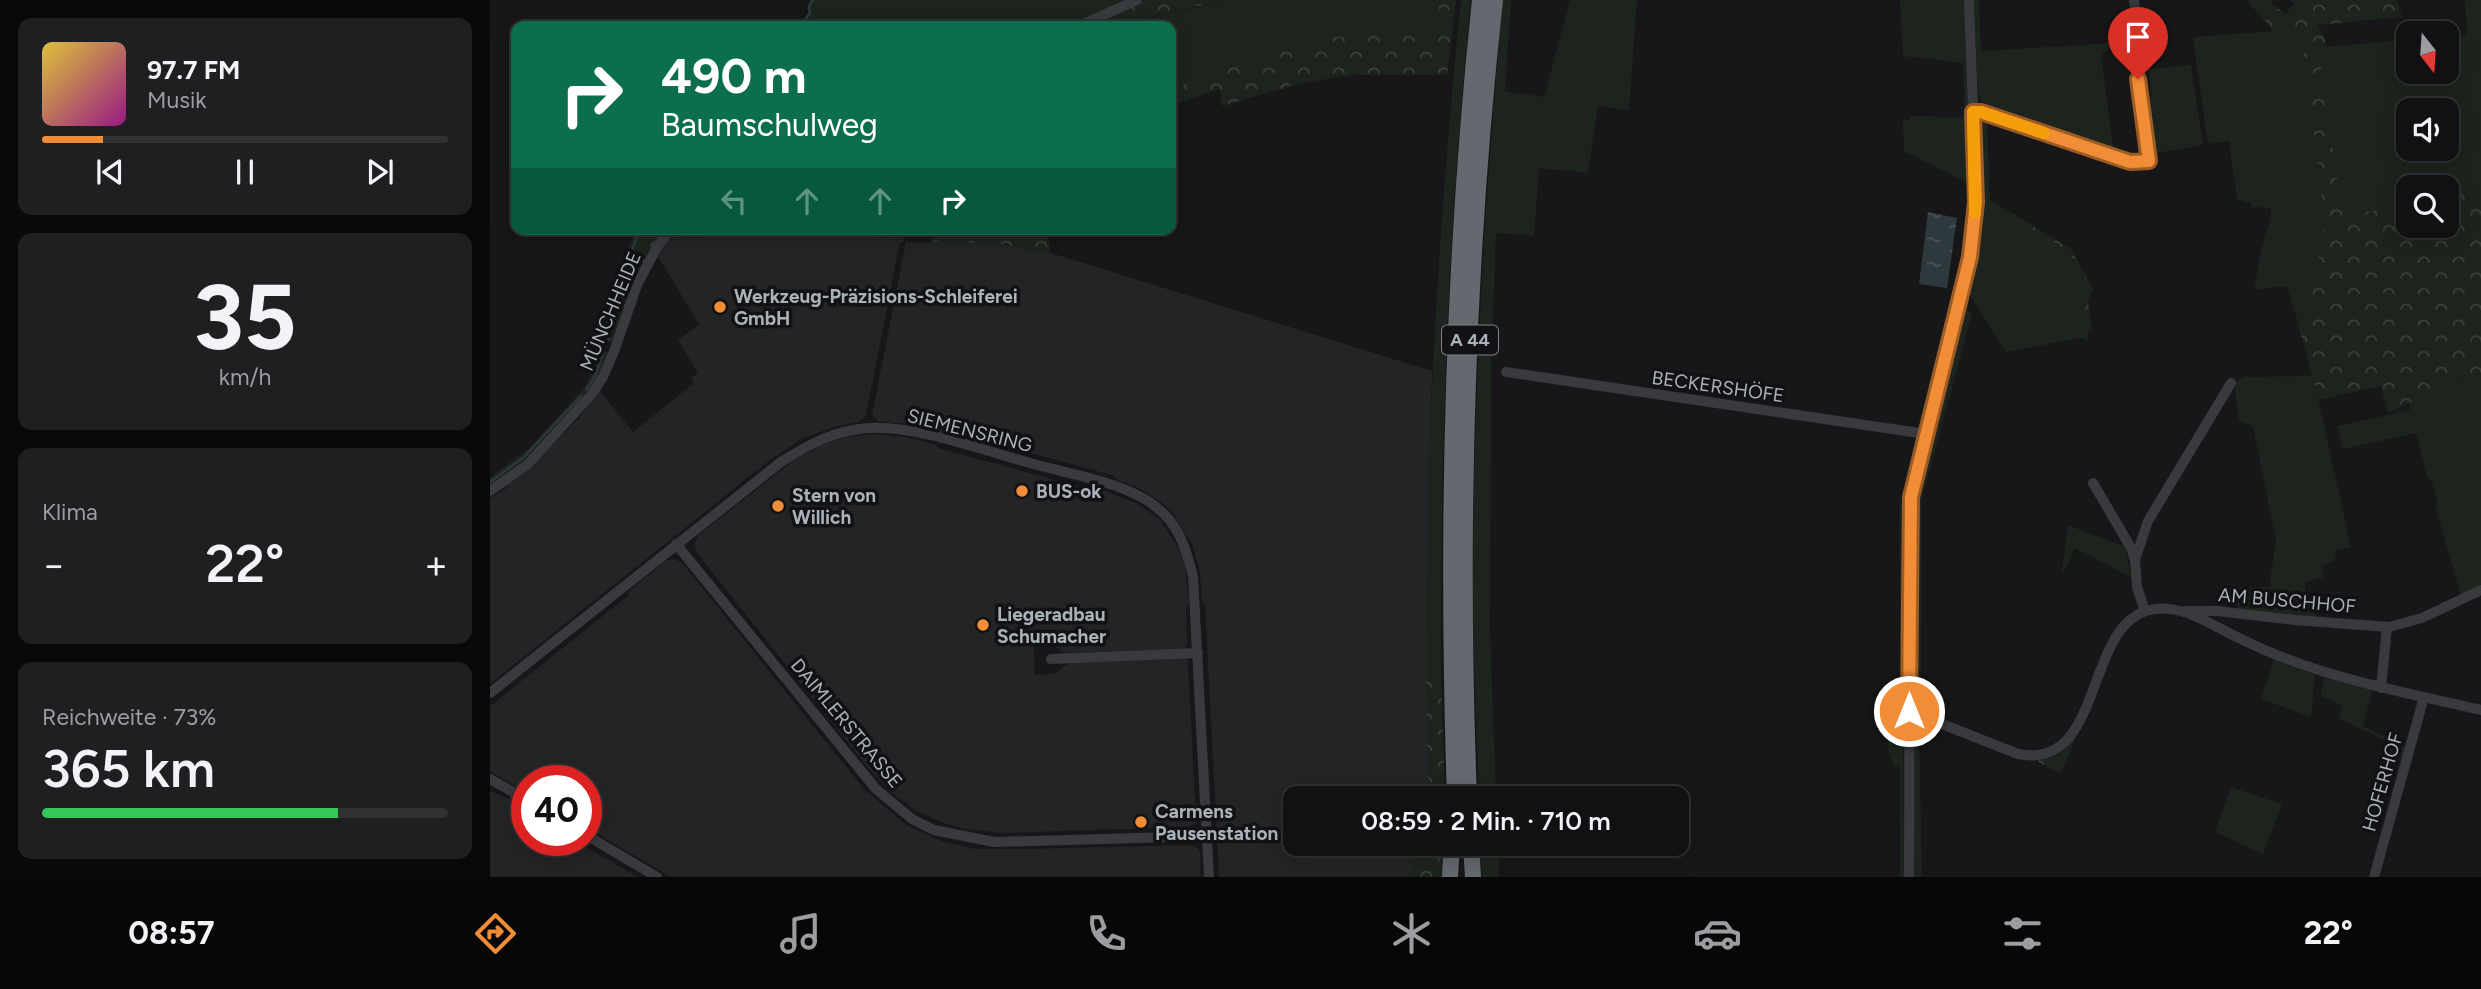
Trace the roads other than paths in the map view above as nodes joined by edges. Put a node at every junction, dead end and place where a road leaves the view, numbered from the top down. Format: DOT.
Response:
graph roads {
  1 [pos="1137,0"];
  2 [pos="1480,0"];
  3 [pos="1494,0"];
  4 [pos="1969,0"];
  5 [pos="2134,0"];
  6 [pos="1090,21"];
  7 [pos="1973,112"];
  8 [pos="666,235"];
  9 [pos="1506,372"];
  10 [pos="2231,383"];
  11 [pos="1926,434"];
  12 [pos="2093,483"];
  13 [pos="490,491"];
  14 [pos="676,544"];
  15 [pos="2135,560"];
  16 [pos="2481,590"];
  17 [pos="2145,611"];
  18 [pos="2183,612"];
  19 [pos="2386,627"];
  20 [pos="1198,653"];
  21 [pos="1051,659"];
  22 [pos="2381,688"];
  23 [pos="490,694"];
  24 [pos="2424,697"];
  25 [pos="2481,710"];
  26 [pos="1909,711"];
  27 [pos="490,779"];
  28 [pos="1455,786"];
  29 [pos="1469,786"];
  30 [pos="511,791"];
  31 [pos="1207,836"];
  32 [pos="602,844"];
  33 [pos="1453,856"];
  34 [pos="1459,856"];
  35 [pos="1470,856"];
  36 [pos="657,877"];
  37 [pos="1209,877"];
  38 [pos="1450,877"];
  39 [pos="1469,877"];
  40 [pos="1909,877"];
  41 [pos="2374,877"];
  1 -- 6 [label="street"];
  2 -- 28 [label="highway, A 44"];
  3 -- 29 [label="highway, A 44"];
  4 -- 7 [label="street"];
  5 -- 7 [label="street"];
  7 -- 11 [label="street"];
  8 -- 13 [label="street, MÜNCHHEIDE"];
  9 -- 11 [label="street, BECKERSHÖFE"];
  10 -- 15 [label="street"];
  11 -- 26 [label="street"];
  12 -- 15 [label="street"];
  14 -- 20 [label="street, SIEMENSRING"];
  14 -- 23 [label="street, SIEMENSRING"];
  14 -- 31 [label="street, DAIMLERSTRASSE"];
  15 -- 17 [label="street"];
  16 -- 19 [label="street, AM BUSCHHOF"];
  17 -- 18 [label="street, AM BUSCHHOF"];
  17 -- 26 [label="street"];
  18 -- 19 [label="street, AM BUSCHHOF"];
  18 -- 22 [label="street"];
  19 -- 22 [label="street"];
  20 -- 21 [label="street"];
  20 -- 31 [label="street, SIEMENSRING"];
  22 -- 24 [label="street"];
  24 -- 25 [label="street"];
  24 -- 41 [label="street, HOFERHOF"];
  26 -- 40 [label="street"];
  27 -- 30 [label="street"];
  31 -- 37 [label="street, SIEMENSRING"];
  32 -- 36 [label="street"];
  33 -- 38 [label="highway"];
  34 -- 39 [label="highway"];
  35 -- 39 [label="highway"];
}
